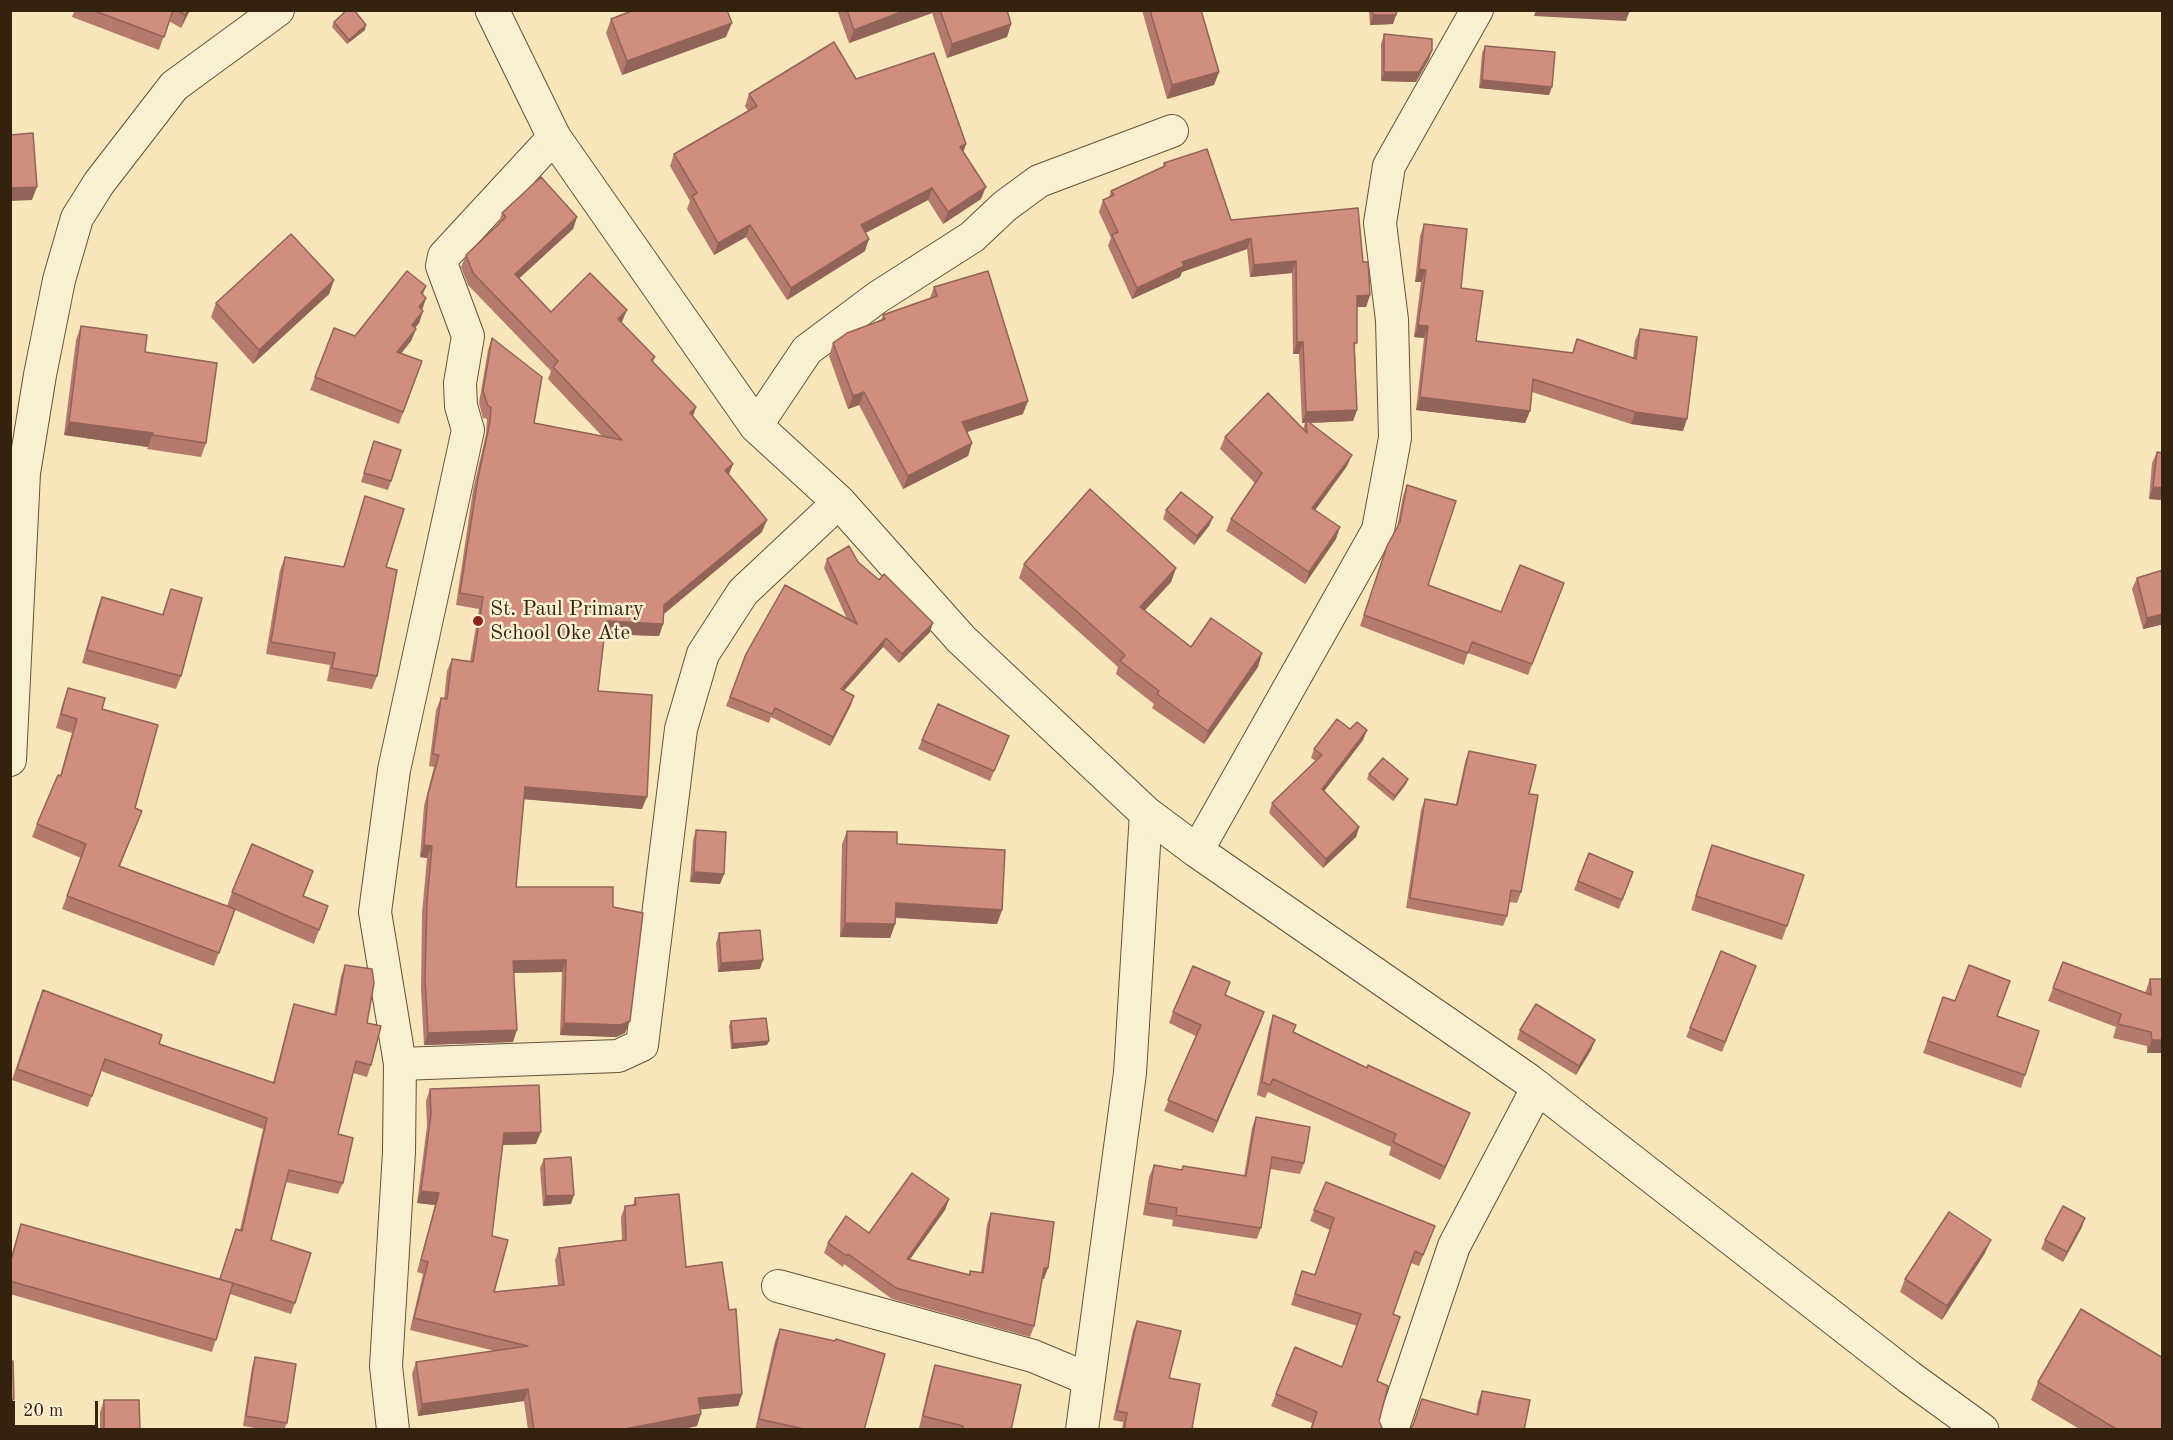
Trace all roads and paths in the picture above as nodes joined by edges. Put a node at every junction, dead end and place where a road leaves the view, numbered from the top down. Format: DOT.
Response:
graph roads {
  1 [pos="278,10"];
  2 [pos="492,10"];
  3 [pos="1477,10"];
  4 [pos="1172,131"];
  5 [pos="554,137"];
  6 [pos="756,426"];
  7 [pos="839,502"];
  8 [pos="10,760"];
  9 [pos="1146,813"];
  10 [pos="1197,851"];
  11 [pos="400,1064"];
  12 [pos="1538,1088"];
  13 [pos="778,1286"];
  14 [pos="1088,1379"];
  15 [pos="393,1430"];
  16 [pos="1082,1430"];
  17 [pos="1392,1430"];
  18 [pos="1982,1430"];
  1 -- 8 [label="street"];
  2 -- 5 [label="street"];
  3 -- 10 [label="street"];
  4 -- 6 [label="street"];
  5 -- 6 [label="street"];
  5 -- 11 [label="street"];
  6 -- 7 [label="street"];
  7 -- 9 [label="street"];
  7 -- 11 [label="street"];
  9 -- 10 [label="street"];
  9 -- 14 [label="street"];
  10 -- 12 [label="street"];
  11 -- 15 [label="street"];
  12 -- 17 [label="street"];
  12 -- 18 [label="street"];
  13 -- 14 [label="street"];
  14 -- 16 [label="street"];
}
